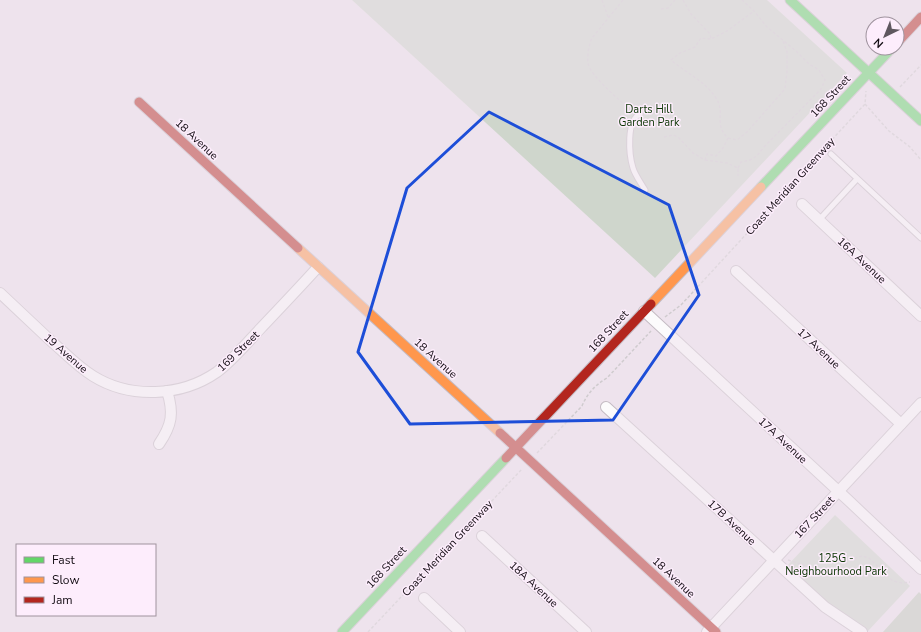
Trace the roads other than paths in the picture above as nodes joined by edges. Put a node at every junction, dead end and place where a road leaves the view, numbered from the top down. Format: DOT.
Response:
graph roads {
  1 [pos="790,0"];
  2 [pos="921,17"];
  3 [pos="905,34"];
  4 [pos="884,56"];
  5 [pos="869,72"];
  6 [pos="139,102"];
  7 [pos="638,115"];
  8 [pos="921,121"];
  9 [pos="831,154"];
  10 [pos="857,179"];
  11 [pos="645,190"];
  12 [pos="802,204"];
  13 [pos="818,220"];
  14 [pos="921,238"];
  15 [pos="318,268"];
  16 [pos="736,271"];
  17 [pos="0,293"];
  18 [pos="644,311"];
  19 [pos="921,316"];
  20 [pos="168,391"];
  21 [pos="921,403"];
  22 [pos="606,407"];
  23 [pos="901,424"];
  24 [pos="159,444"];
  25 [pos="515,447"];
  26 [pos="838,491"];
  27 [pos="482,536"];
  28 [pos="773,561"];
  29 [pos="921,569"];
  30 [pos="424,598"];
  31 [pos="711,630"];
  32 [pos="342,632"];
  33 [pos="460,632"];
  34 [pos="586,632"];
  35 [pos="862,632"];
  1 -- 5 [label="main road"];
  2 -- 3 [label="main road"];
  4 -- 5 [label="main road, 168 Street"];
  5 -- 8 [label="main road"];
  5 -- 18 [label="main road, 168 Street"];
  6 -- 15 [label="main road, 18 Avenue"];
  7 -- 11 [label="lane"];
  9 -- 10 [label="lane"];
  10 -- 13 [label="lane"];
  10 -- 14 [label="lane"];
  12 -- 13 [label="street, 16A Avenue"];
  13 -- 19 [label="street, 16A Avenue"];
  15 -- 20 [label="street, 169 Street"];
  15 -- 25 [label="main road, 18 Avenue"];
  16 -- 23 [label="street, 17 Avenue"];
  17 -- 20 [label="street, 19 Avenue"];
  18 -- 25 [label="main road, 168 Street"];
  18 -- 26 [label="street, 17A Avenue"];
  20 -- 24 [label="street"];
  21 -- 23 [label="street, 167 Street"];
  22 -- 28 [label="street, 17B Avenue"];
  23 -- 26 [label="street, 167 Street"];
  25 -- 31 [label="main road, 18 Avenue"];
  25 -- 32 [label="main road, 168 Street"];
  26 -- 28 [label="street, 167 Street"];
  26 -- 29 [label="street, 17A Avenue"];
  27 -- 34 [label="street, 18A Avenue"];
  28 -- 31 [label="street, 167 Street"];
  28 -- 35 [label="street, 17B Avenue"];
  30 -- 33 [label="street"];
}
